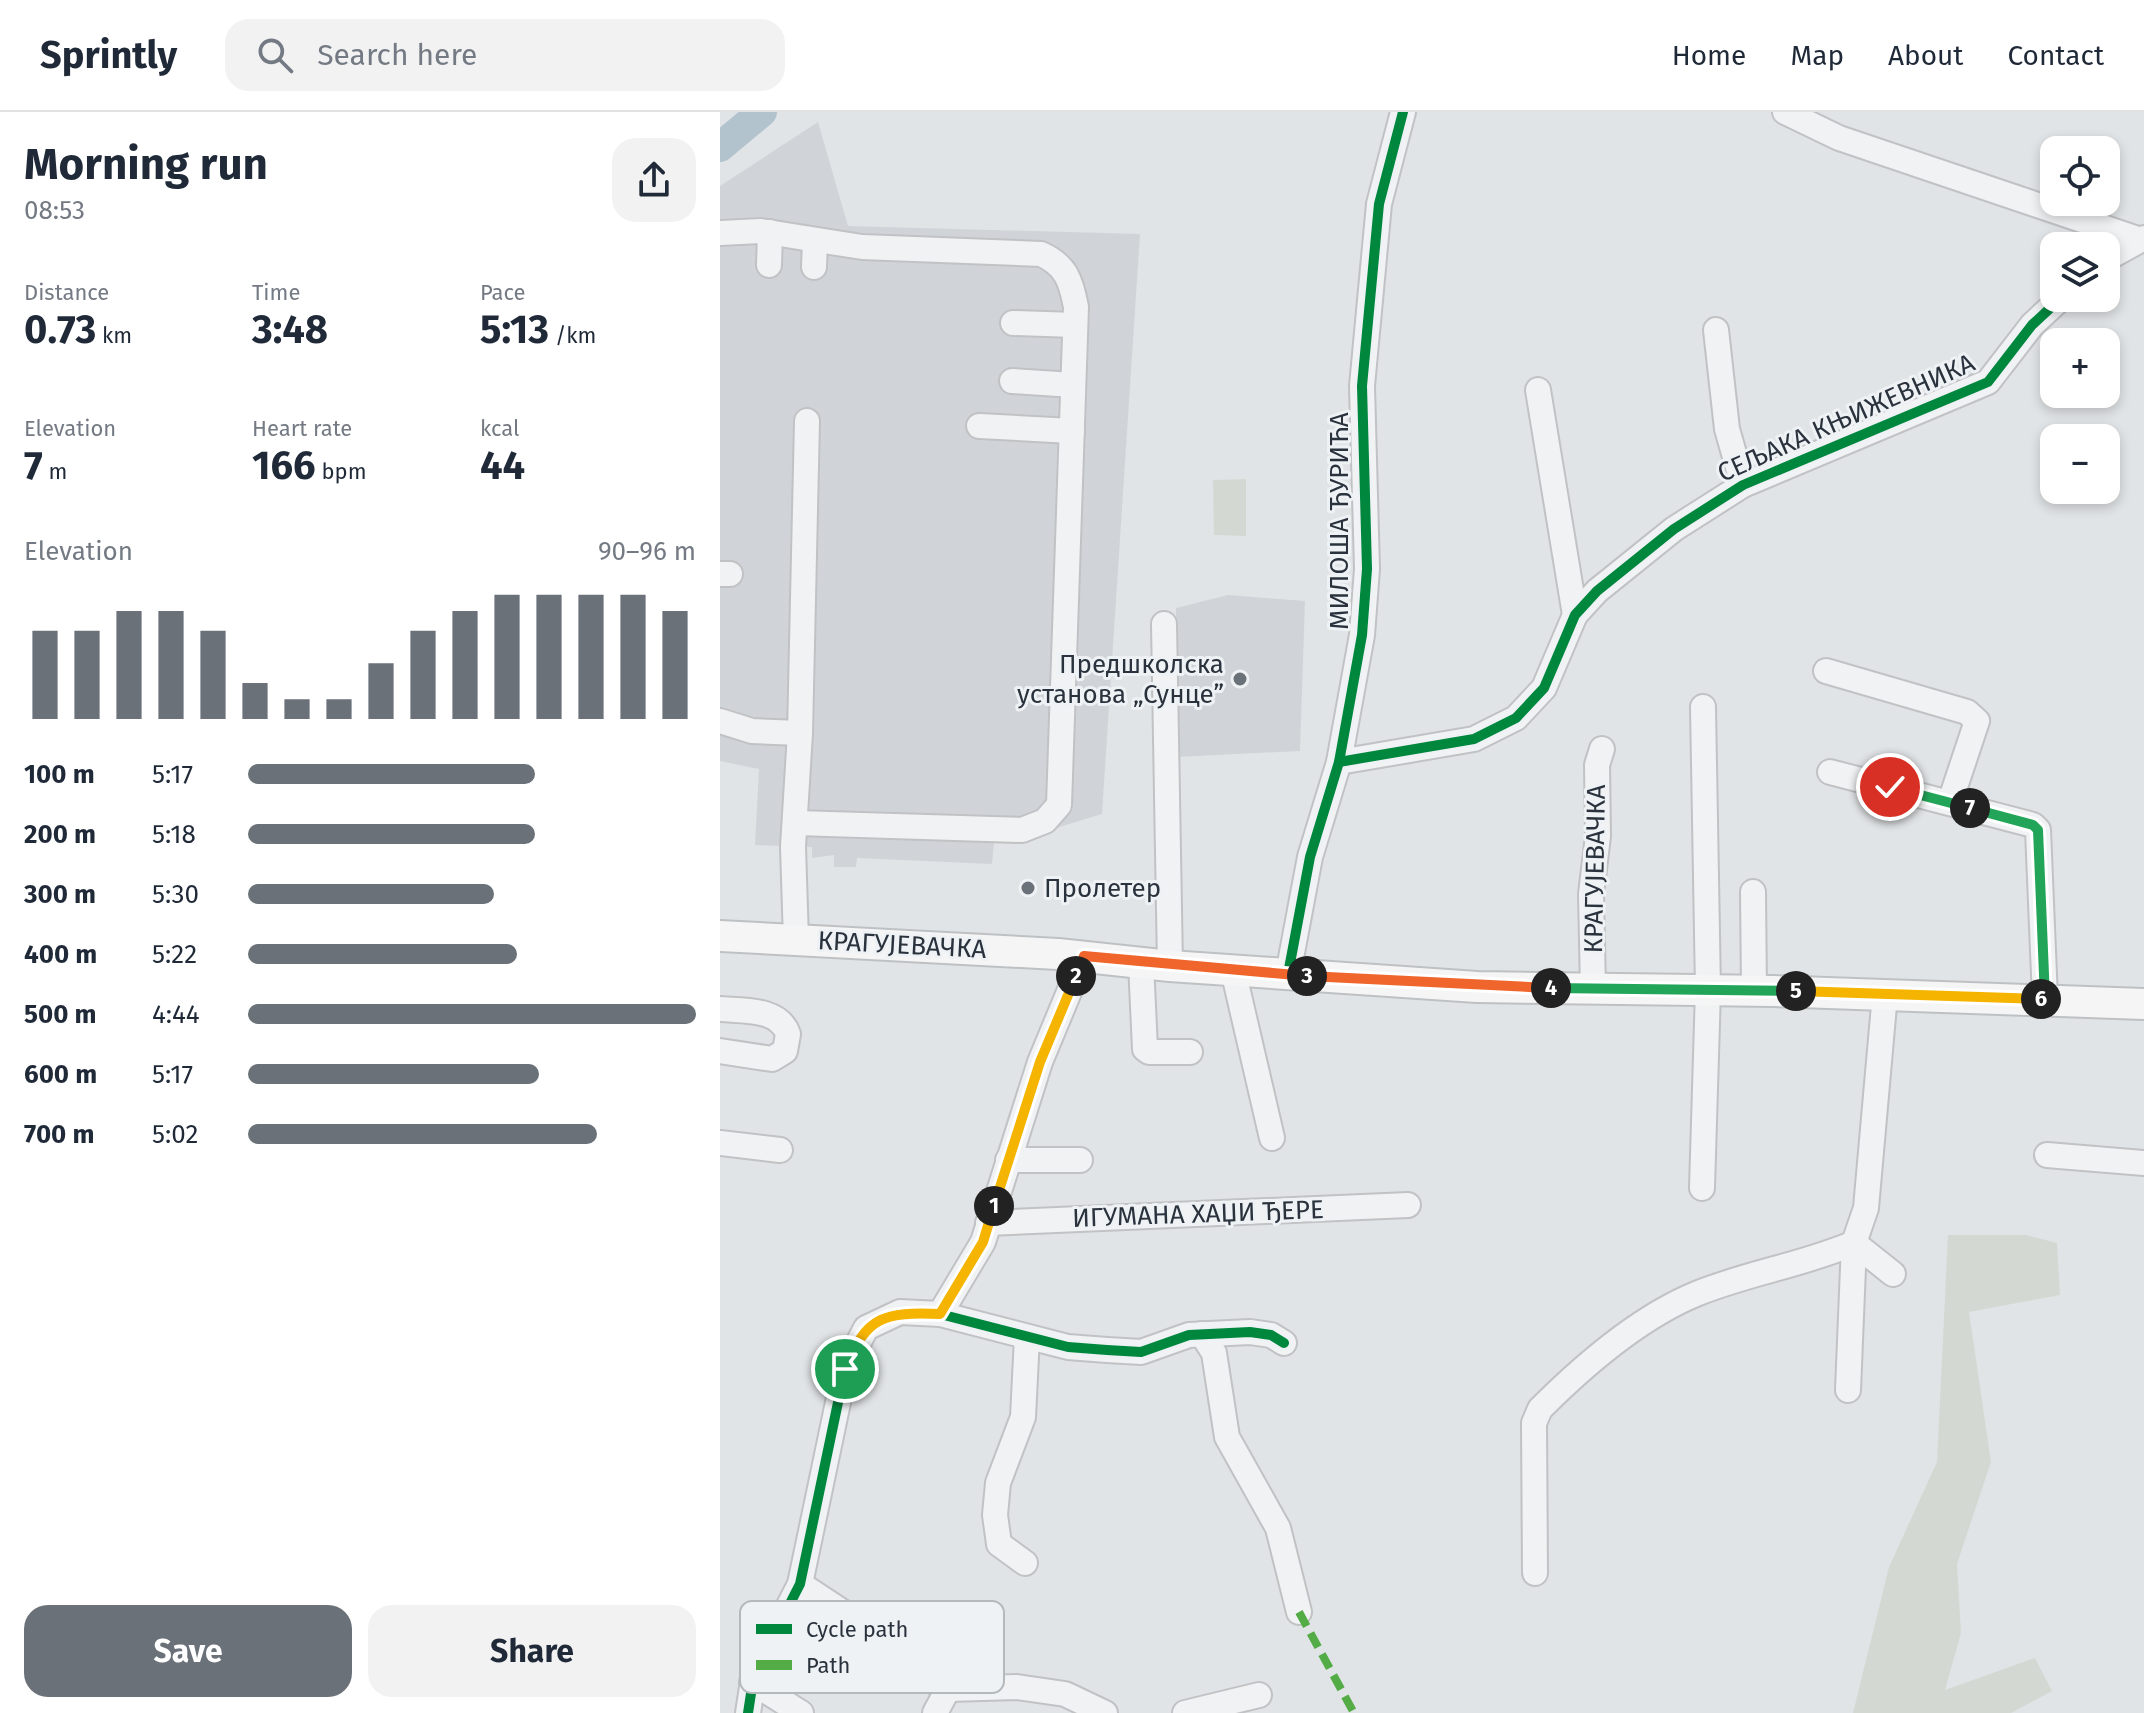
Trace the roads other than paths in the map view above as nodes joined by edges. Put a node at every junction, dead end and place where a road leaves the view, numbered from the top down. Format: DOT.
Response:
graph roads {
  1 [pos="1403,112"];
  2 [pos="1785,112"];
  3 [pos="770,232"];
  4 [pos="720,233"];
  5 [pos="2141,239"];
  6 [pos="815,240"];
  7 [pos="2120,251"];
  8 [pos="769,265"];
  9 [pos="814,267"];
  10 [pos="2046,312"];
  11 [pos="1013,323"];
  12 [pos="1075,325"];
  13 [pos="1716,330"];
  14 [pos="1012,381"];
  15 [pos="1073,385"];
  16 [pos="1538,390"];
  17 [pos="807,421"];
  18 [pos="979,426"];
  19 [pos="1072,431"];
  20 [pos="1743,485"];
  21 [pos="1575,615"];
  22 [pos="1164,624"];
  23 [pos="1826,671"];
  24 [pos="1703,707"];
  25 [pos="720,721"];
  26 [pos="800,733"];
  27 [pos="1602,749"];
  28 [pos="1339,762"];
  29 [pos="1830,772"];
  30 [pos="1950,802"];
  31 [pos="796,823"];
  32 [pos="1753,892"];
  33 [pos="720,936"];
  34 [pos="796,940"];
  35 [pos="1084,956"];
  36 [pos="1155,964"];
  37 [pos="1233,970"];
  38 [pos="1288,974"];
  39 [pos="1593,989"];
  40 [pos="1708,990"];
  41 [pos="1754,991"];
  42 [pos="1885,994"];
  43 [pos="2045,999"];
  44 [pos="2144,1004"];
  45 [pos="720,1009"];
  46 [pos="720,1051"];
  47 [pos="1190,1052"];
  48 [pos="1272,1138"];
  49 [pos="720,1143"];
  50 [pos="780,1150"];
  51 [pos="2047,1155"];
  52 [pos="1008,1160"];
  53 [pos="1080,1160"];
  54 [pos="2144,1163"];
  55 [pos="1702,1188"];
  56 [pos="1408,1205"];
  57 [pos="988,1223"];
  58 [pos="1854,1243"];
  59 [pos="1893,1274"];
  60 [pos="940,1314"];
  61 [pos="1202,1334"];
  62 [pos="1027,1337"];
  63 [pos="1284,1343"];
  64 [pos="1848,1390"];
  65 [pos="1025,1563"];
  66 [pos="1535,1573"];
  67 [pos="800,1584"];
  68 [pos="792,1601"];
  69 [pos="830,1601"];
  70 [pos="1299,1612"];
  71 [pos="1004,1687"];
  72 [pos="751,1693"];
  73 [pos="769,1693"];
  74 [pos="946,1693"];
  75 [pos="1259,1695"];
  76 [pos="748,1713"];
  77 [pos="801,1713"];
  78 [pos="935,1713"];
  79 [pos="1105,1713"];
  80 [pos="1185,1713"];
  1 -- 28 [label="street, МИЛОША ЂУРИЋА"];
  2 -- 5 [label="street"];
  3 -- 4 [label="street"];
  3 -- 6 [label="street"];
  3 -- 8 [label="street"];
  5 -- 7 [label="street"];
  6 -- 9 [label="street"];
  6 -- 12 [label="street"];
  10 -- 20 [label="street, СЕЉАКА КЊИЖЕВНИКА"];
  11 -- 12 [label="street"];
  12 -- 15 [label="street"];
  13 -- 20 [label="street, СЕЉАКА КЊИЖЕВНИКА"];
  14 -- 15 [label="street"];
  15 -- 19 [label="street"];
  16 -- 21 [label="street"];
  17 -- 26 [label="street"];
  18 -- 19 [label="street"];
  19 -- 31 [label="street"];
  20 -- 21 [label="street, СЕЉАКА КЊИЖЕВНИКА"];
  21 -- 28 [label="street, СЕЉАКА КЊИЖЕВНИКА"];
  22 -- 36 [label="street"];
  23 -- 30 [label="street"];
  24 -- 40 [label="street"];
  25 -- 26 [label="street"];
  26 -- 31 [label="street"];
  27 -- 39 [label="street, КРАГУЈЕВАЧКА"];
  28 -- 38 [label="street, МИЛОША ЂУРИЋА"];
  29 -- 30 [label="street"];
  30 -- 43 [label="street"];
  31 -- 34 [label="street"];
  32 -- 41 [label="street"];
  33 -- 34 [label="main road, КРАГУЈЕВАЧКА"];
  34 -- 35 [label="main road, КРАГУЈЕВАЧКА"];
  35 -- 36 [label="main road, КРАГУЈЕВАЧКА"];
  35 -- 52 [label="street"];
  36 -- 37 [label="main road, КРАГУЈЕВАЧКА"];
  36 -- 47 [label="street"];
  37 -- 38 [label="main road, КРАГУЈЕВАЧКА"];
  37 -- 48 [label="street"];
  38 -- 39 [label="main road, КРАГУЈЕВАЧКА"];
  39 -- 40 [label="main road, КРАГУЈЕВАЧКА"];
  40 -- 41 [label="main road, КРАГУЈЕВАЧКА"];
  40 -- 55 [label="street"];
  41 -- 42 [label="main road, КРАГУЈЕВАЧКА"];
  42 -- 43 [label="main road, КРАГУЈЕВАЧКА"];
  42 -- 58 [label="street"];
  43 -- 44 [label="main road, КРАГУЈЕВАЧКА"];
  45 -- 46 [label="street"];
  49 -- 50 [label="street"];
  51 -- 54 [label="street"];
  52 -- 53 [label="street"];
  52 -- 57 [label="street"];
  56 -- 57 [label="street, ИГУМАНА ХАЏИ ЂЕРЕ"];
  57 -- 60 [label="street"];
  58 -- 59 [label="street"];
  58 -- 64 [label="street"];
  58 -- 66 [label="street"];
  60 -- 62 [label="street"];
  60 -- 67 [label="street"];
  61 -- 62 [label="street"];
  61 -- 63 [label="street"];
  61 -- 70 [label="street"];
  62 -- 65 [label="street"];
  67 -- 68 [label="street"];
  67 -- 69 [label="street"];
  71 -- 79 [label="street"];
  72 -- 76 [label="street"];
  73 -- 77 [label="street"];
  74 -- 78 [label="street"];
  75 -- 80 [label="street"];
}
